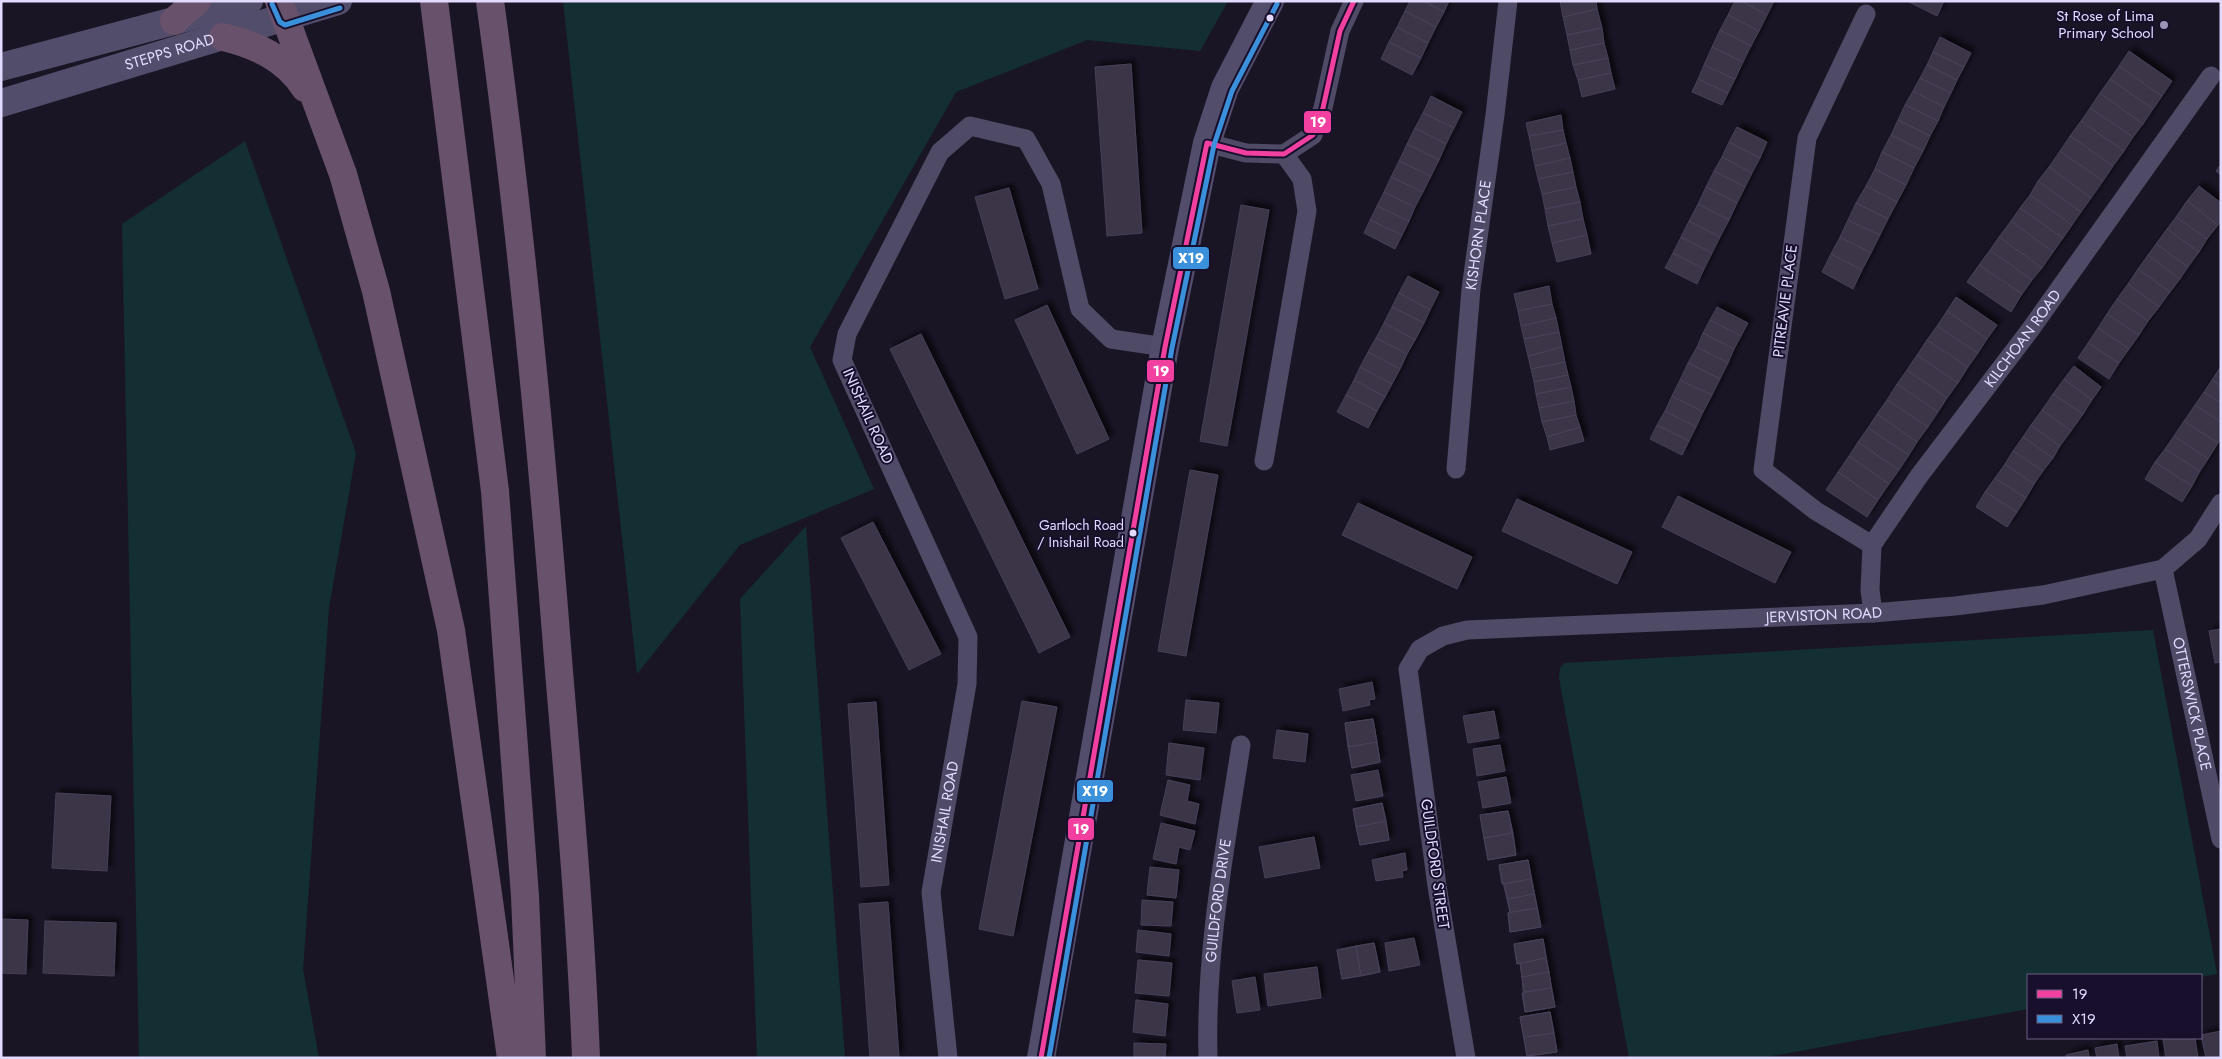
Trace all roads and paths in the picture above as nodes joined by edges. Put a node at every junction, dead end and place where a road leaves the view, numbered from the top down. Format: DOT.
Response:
graph roads {
  1 [pos="197,1"];
  2 [pos="249,1"];
  3 [pos="338,1"];
  4 [pos="434,1"];
  5 [pos="490,1"];
  6 [pos="504,1"];
  7 [pos="1270,1"];
  8 [pos="1354,1"];
  9 [pos="1508,1"];
  10 [pos="283,10"];
  11 [pos="1866,14"];
  12 [pos="174,21"];
  13 [pos="223,37"];
  14 [pos="1,68"];
  15 [pos="2212,76"];
  16 [pos="1,103"];
  17 [pos="320,113"];
  18 [pos="507,121"];
  19 [pos="1207,143"];
  20 [pos="1284,154"];
  21 [pos="1165,347"];
  22 [pos="1264,460"];
  23 [pos="1456,469"];
  24 [pos="2221,503"];
  25 [pos="1872,545"];
  26 [pos="2163,569"];
  27 [pos="1872,613"];
  28 [pos="1408,669"];
  29 [pos="1241,744"];
  30 [pos="2221,839"];
  31 [pos="511,1058"];
  32 [pos="532,1058"];
  33 [pos="586,1058"];
  34 [pos="948,1058"];
  35 [pos="1041,1058"];
  36 [pos="1208,1058"];
  37 [pos="1466,1058"];
  1 -- 12 [label="highway"];
  2 -- 12 [label="main road, STEPPS ROAD"];
  3 -- 10 [label="main road, STEPPS ROAD"];
  4 -- 32 [label="highway"];
  5 -- 18 [label="highway"];
  6 -- 18 [label="highway"];
  7 -- 19 [label="main road"];
  8 -- 20 [label="street"];
  9 -- 23 [label="street, KISHORN PLACE"];
  10 -- 13 [label="main road, STEPPS ROAD"];
  10 -- 17 [label="highway"];
  11 -- 25 [label="street, PITREAVIE PLACE"];
  12 -- 14 [label="main road, STEPPS ROAD"];
  13 -- 16 [label="main road, STEPPS ROAD"];
  13 -- 17 [label="highway"];
  15 -- 25 [label="street, KILCHOAN ROAD"];
  17 -- 31 [label="highway"];
  18 -- 33 [label="highway"];
  19 -- 20 [label="street"];
  19 -- 21 [label="main road"];
  20 -- 22 [label="street"];
  21 -- 34 [label="street, INISHAIL ROAD"];
  21 -- 35 [label="main road"];
  24 -- 26 [label="street, JERVISTON ROAD"];
  25 -- 27 [label="street"];
  26 -- 27 [label="street, JERVISTON ROAD"];
  26 -- 30 [label="street, OTTERSWICK PLACE"];
  27 -- 28 [label="street, JERVISTON ROAD"];
  28 -- 37 [label="street, GUILDFORD STREET"];
  29 -- 36 [label="street, GUILDFORD DRIVE"];
}
